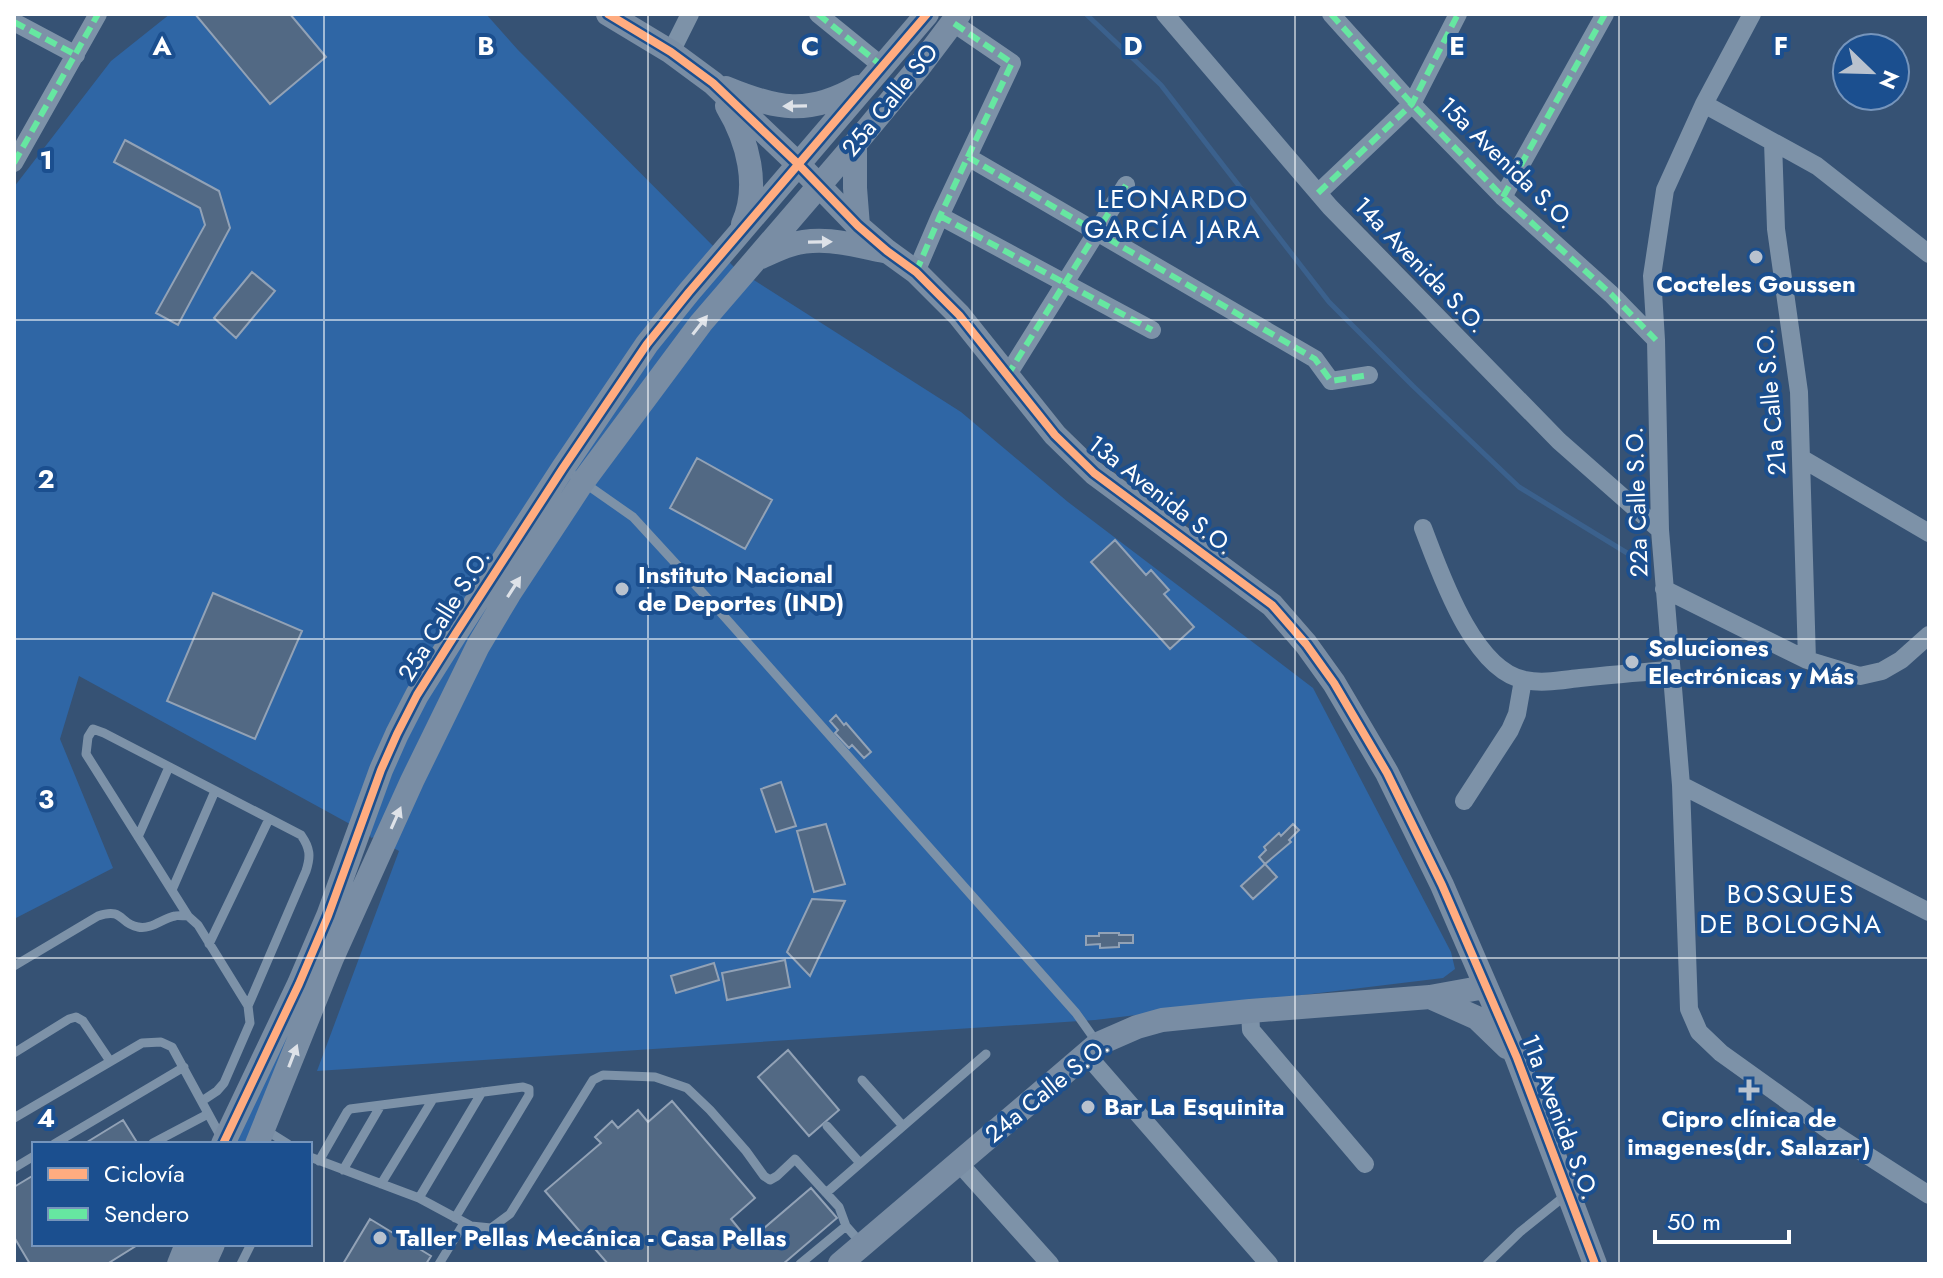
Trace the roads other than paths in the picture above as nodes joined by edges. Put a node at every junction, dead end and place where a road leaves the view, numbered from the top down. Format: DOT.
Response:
graph roads {
  1 [pos="98,14"];
  2 [pos="608,14"];
  3 [pos="690,14"];
  4 [pos="818,14"];
  5 [pos="927,14"];
  6 [pos="1165,14"];
  7 [pos="1331,14"];
  8 [pos="1458,14"];
  9 [pos="1605,14"];
  10 [pos="1752,14"];
  11 [pos="956,18"];
  12 [pos="14,22"];
  13 [pos="671,52"];
  14 [pos="76,55"];
  15 [pos="875,74"];
  16 [pos="713,83"];
  17 [pos="1412,104"];
  18 [pos="1704,104"];
  19 [pos="1773,142"];
  20 [pos="855,144"];
  21 [pos="968,157"];
  22 [pos="14,163"];
  23 [pos="798,164"];
  24 [pos="819,185"];
  25 [pos="1126,185"];
  26 [pos="1318,193"];
  27 [pos="1503,197"];
  28 [pos="940,216"];
  29 [pos="858,226"];
  30 [pos="1097,232"];
  31 [pos="735,238"];
  32 [pos="887,251"];
  33 [pos="1929,254"];
  34 [pos="755,260"];
  35 [pos="916,272"];
  36 [pos="1065,283"];
  37 [pos="1152,330"];
  38 [pos="1656,340"];
  39 [pos="1369,375"];
  40 [pos="1007,376"];
  41 [pos="1801,458"];
  42 [pos="572,475"];
  43 [pos="1423,528"];
  44 [pos="1660,530"];
  45 [pos="1929,533"];
  46 [pos="1664,589"];
  47 [pos="456,633"];
  48 [pos="1929,635"];
  49 [pos="478,646"];
  50 [pos="1807,660"];
  51 [pos="1671,670"];
  52 [pos="1523,680"];
  53 [pos="169,767"];
  54 [pos="1681,785"];
  55 [pos="215,791"];
  56 [pos="1464,801"];
  57 [pos="269,819"];
  58 [pos="138,837"];
  59 [pos="172,890"];
  60 [pos="1929,912"];
  61 [pos="188,916"];
  62 [pos="209,944"];
  63 [pos="14,965"];
  64 [pos="1485,987"];
  65 [pos="1430,997"];
  66 [pos="248,1006"];
  67 [pos="1250,1011"];
  68 [pos="1092,1049"];
  69 [pos="14,1053"];
  70 [pos="986,1054"];
  71 [pos="1517,1058"];
  72 [pos="110,1061"];
  73 [pos="184,1067"];
  74 [pos="862,1080"];
  75 [pos="482,1092"];
  76 [pos="433,1099"];
  77 [pos="202,1101"];
  78 [pos="381,1105"];
  79 [pos="208,1114"];
  80 [pos="14,1118"];
  81 [pos="827,1126"];
  82 [pos="903,1126"];
  83 [pos="261,1136"];
  84 [pos="57,1142"];
  85 [pos="155,1142"];
  86 [pos="222,1142"];
  87 [pos="223,1142"];
  88 [pos="281,1142"];
  89 [pos="32,1157"];
  90 [pos="314,1159"];
  91 [pos="860,1163"];
  92 [pos="959,1163"];
  93 [pos="1365,1164"];
  94 [pos="14,1168"];
  95 [pos="343,1170"];
  96 [pos="381,1184"];
  97 [pos="826,1193"];
  98 [pos="1569,1193"];
  99 [pos="1929,1195"];
  100 [pos="419,1198"];
  101 [pos="460,1221"];
  102 [pos="846,1226"];
  103 [pos="863,1245"];
  104 [pos="250,1246"];
  105 [pos="241,1264"];
  106 [pos="439,1264"];
  107 [pos="800,1264"];
  108 [pos="840,1264"];
  109 [pos="1050,1264"];
  110 [pos="1269,1264"];
  111 [pos="1487,1264"];
  112 [pos="1595,1264"];
  1 -- 14 [label="street"];
  2 -- 13 [label="street, 13a Avenida S.O."];
  3 -- 13 [label="street"];
  4 -- 15 [label="street"];
  5 -- 15 [label="street, 25a Calle SO"];
  6 -- 26 [label="street, 14a Avenida S.O."];
  7 -- 17 [label="street, 15a Avenida S.O."];
  8 -- 17 [label="street"];
  9 -- 27 [label="street"];
  10 -- 18 [label="street, 22a Calle S.O."];
  11 -- 20 [label="street, 25a Calle SO"];
  11 -- 21 [label="street"];
  12 -- 14 [label="street"];
  13 -- 16 [label="street, 13a Avenida S.O."];
  14 -- 22 [label="street"];
  15 -- 16 [label="street, one-way"];
  15 -- 23 [label="street, 25a Calle SO"];
  16 -- 23 [label="street, 13a Avenida S.O."];
  16 -- 31 [label="street"];
  17 -- 26 [label="street"];
  17 -- 27 [label="street, 15a Avenida S.O."];
  18 -- 19 [label="street"];
  18 -- 38 [label="street, 22a Calle S.O."];
  19 -- 33 [label="street"];
  19 -- 41 [label="street, 21a Calle S.O."];
  20 -- 24 [label="street, 25a Calle SO"];
  20 -- 29 [label="street"];
  21 -- 28 [label="street"];
  21 -- 30 [label="street"];
  23 -- 24 [label="street, 13a Avenida S.O."];
  23 -- 31 [label="street, 25a Calle S.O."];
  24 -- 29 [label="street, 13a Avenida S.O."];
  24 -- 34 [label="street, 25a Calle S.O."];
  25 -- 30 [label="street"];
  26 -- 44 [label="street, 14a Avenida S.O."];
  27 -- 38 [label="street, 15a Avenida S.O."];
  28 -- 35 [label="street"];
  28 -- 36 [label="street"];
  29 -- 32 [label="street, 13a Avenida S.O."];
  30 -- 36 [label="street"];
  30 -- 39 [label="street"];
  31 -- 42 [label="street, 25a Calle S.O."];
  34 -- 32 [label="street, one-way"];
  32 -- 35 [label="street, 13a Avenida S.O."];
  42 -- 34 [label="street, 25a Calle S.O., one-way"];
  35 -- 40 [label="street, 13a Avenida S.O."];
  36 -- 37 [label="street"];
  36 -- 40 [label="street"];
  38 -- 44 [label="street, 22a Calle S.O."];
  40 -- 64 [label="street, 13a Avenida S.O."];
  41 -- 45 [label="street"];
  41 -- 50 [label="street, 21a Calle S.O."];
  42 -- 47 [label="street, 25a Calle S.O."];
  49 -- 42 [label="street, 25a Calle S.O., one-way"];
  42 -- 68 [label="lane"];
  43 -- 52 [label="street"];
  44 -- 46 [label="street, 22a Calle S.O."];
  46 -- 50 [label="street"];
  46 -- 51 [label="street, 22a Calle S.O."];
  47 -- 49 [label="street"];
  47 -- 87 [label="street, 25a Calle S.O."];
  48 -- 50 [label="street"];
  83 -- 49 [label="street, 25a Calle S.O., one-way"];
  51 -- 52 [label="street"];
  51 -- 54 [label="street, 22a Calle S.O."];
  52 -- 56 [label="street"];
  53 -- 55 [label="lane"];
  53 -- 58 [label="lane"];
  53 -- 58 [label="lane"];
  54 -- 60 [label="street"];
  54 -- 99 [label="street, 22a Calle S.O."];
  55 -- 57 [label="lane"];
  55 -- 59 [label="lane"];
  57 -- 62 [label="lane"];
  57 -- 66 [label="lane"];
  58 -- 59 [label="lane"];
  59 -- 61 [label="lane"];
  61 -- 62 [label="lane"];
  61 -- 63 [label="lane"];
  62 -- 66 [label="lane"];
  64 -- 65 [label="street, 24a Calle S.O."];
  64 -- 71 [label="street, 11a Avenida S.O."];
  65 -- 67 [label="street, 24a Calle S.O."];
  65 -- 71 [label="street"];
  66 -- 77 [label="lane"];
  67 -- 68 [label="street, 24a Calle S.O."];
  67 -- 93 [label="street"];
  68 -- 92 [label="street, 24a Calle S.O."];
  68 -- 110 [label="street"];
  69 -- 72 [label="lane"];
  70 -- 82 [label="lane"];
  71 -- 98 [label="street, 11a Avenida S.O."];
  72 -- 73 [label="lane"];
  72 -- 80 [label="lane"];
  73 -- 77 [label="lane"];
  73 -- 84 [label="lane"];
  74 -- 82 [label="lane"];
  75 -- 76 [label="lane"];
  75 -- 100 [label="lane"];
  75 -- 101 [label="lane"];
  76 -- 78 [label="lane"];
  76 -- 96 [label="lane"];
  77 -- 79 [label="lane"];
  78 -- 90 [label="lane"];
  78 -- 95 [label="lane"];
  79 -- 85 [label="lane"];
  79 -- 86 [label="lane"];
  81 -- 91 [label="lane"];
  82 -- 91 [label="lane"];
  83 -- 88 [label="lane"];
  89 -- 94 [label="lane"];
  90 -- 95 [label="lane"];
  91 -- 97 [label="lane"];
  92 -- 103 [label="street, 24a Calle S.O."];
  92 -- 109 [label="street"];
  95 -- 96 [label="lane"];
  96 -- 100 [label="lane"];
  97 -- 101 [label="lane"];
  97 -- 102 [label="lane"];
  98 -- 111 [label="lane"];
  98 -- 112 [label="street, 11a Avenida S.O."];
  100 -- 101 [label="lane"];
  101 -- 106 [label="lane"];
  102 -- 103 [label="lane"];
  102 -- 107 [label="lane"];
  103 -- 108 [label="street, 24a Calle S.O."];
  104 -- 105 [label="lane"];
}
